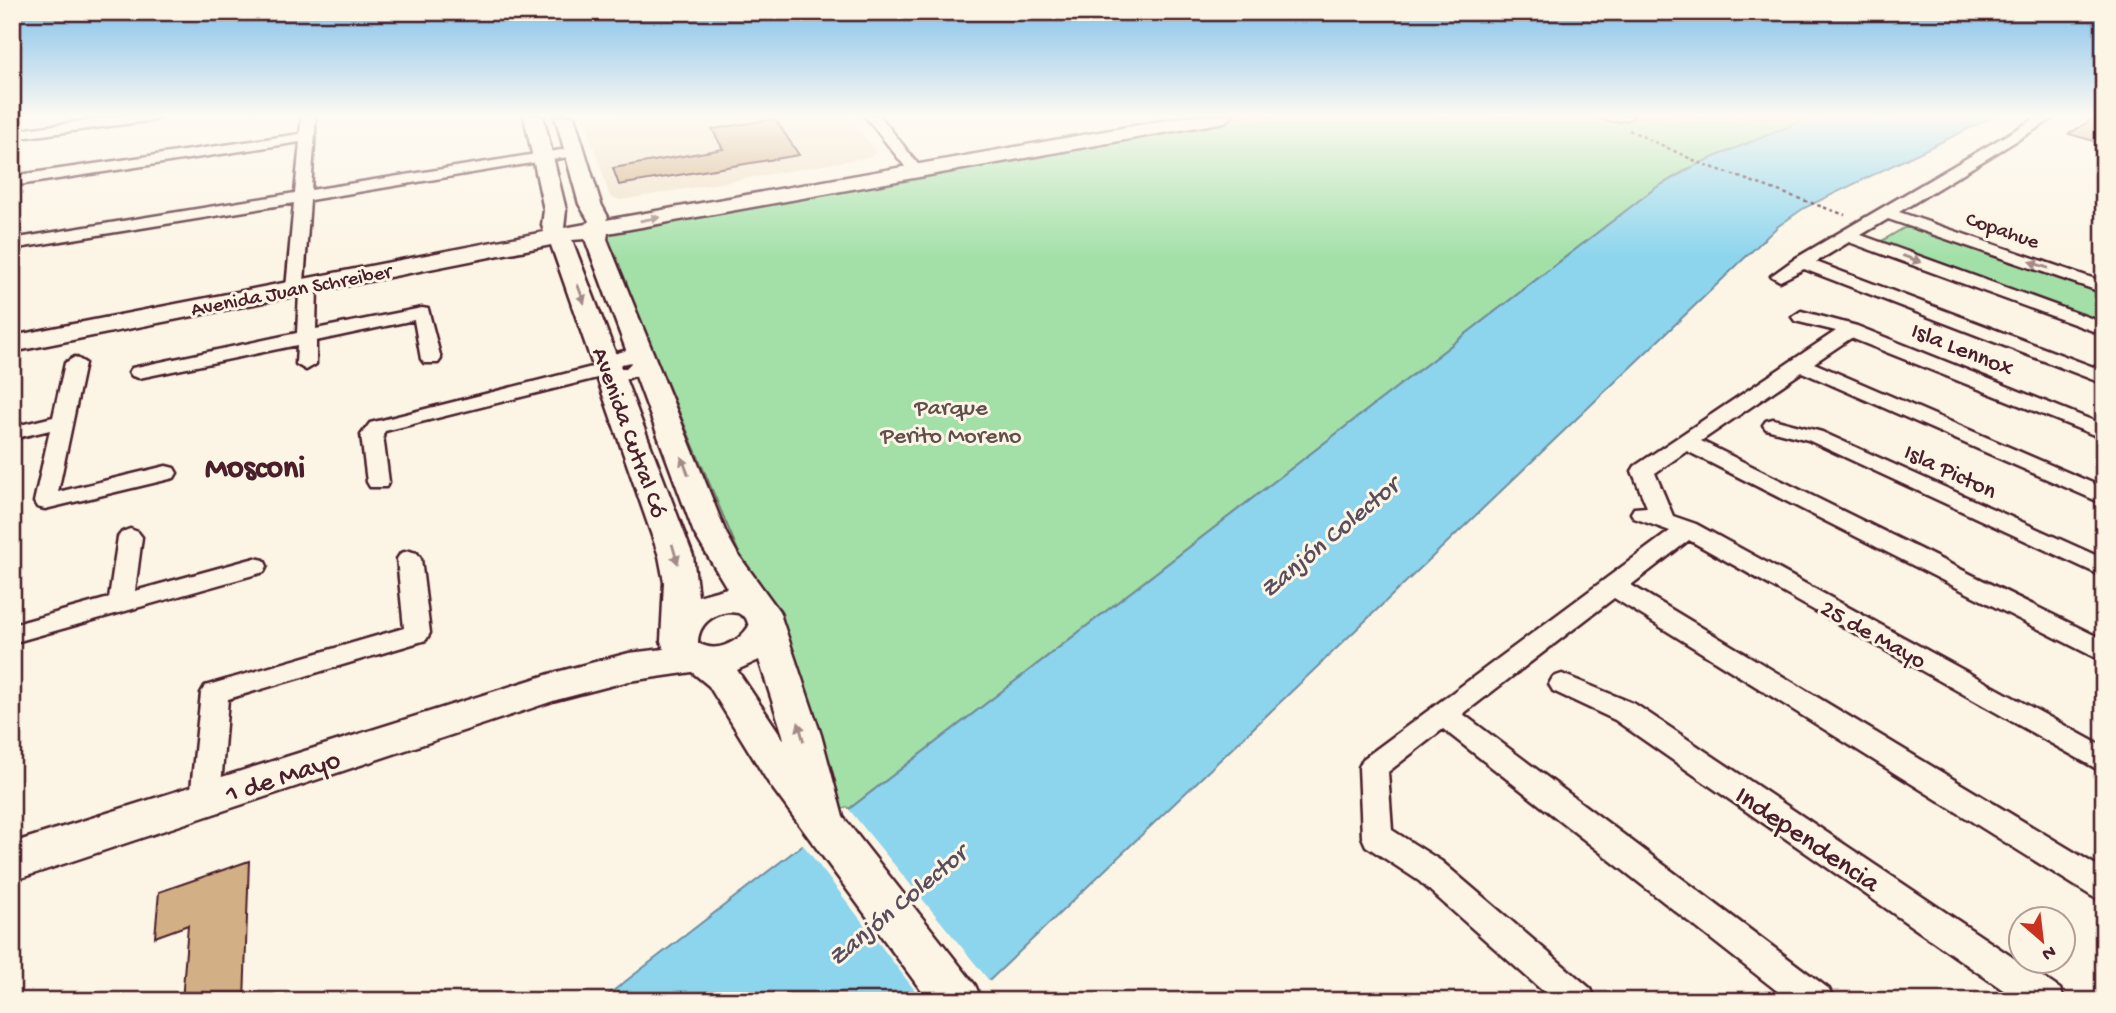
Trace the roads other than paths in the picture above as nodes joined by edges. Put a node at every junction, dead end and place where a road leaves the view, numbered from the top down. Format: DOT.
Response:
graph roads {
  1 [pos="131,163"];
  2 [pos="305,163"];
  3 [pos="504,163"];
  4 [pos="544,163"];
  5 [pos="574,163"];
  6 [pos="919,163"];
  7 [pos="922,163"];
  8 [pos="1971,163"];
  9 [pos="911,165"];
  10 [pos="12,181"];
  11 [pos="303,196"];
  12 [pos="1887,213"];
  13 [pos="575,225"];
  14 [pos="1847,236"];
  15 [pos="12,244"];
  16 [pos="1802,262"];
  17 [pos="1780,276"];
  18 [pos="300,282"];
  19 [pos="2104,288"];
  20 [pos="1801,317"];
  21 [pos="12,327"];
  22 [pos="2104,329"];
  23 [pos="1850,330"];
  24 [pos="307,337"];
  25 [pos="12,344"];
  26 [pos="431,359"];
  27 [pos="643,361"];
  28 [pos="75,363"];
  29 [pos="1800,364"];
  30 [pos="306,365"];
  31 [pos="608,369"];
  32 [pos="139,372"];
  33 [pos="2104,378"];
  34 [pos="63,421"];
  35 [pos="1773,425"];
  36 [pos="12,433"];
  37 [pos="2104,433"];
  38 [pos="1686,442"];
  39 [pos="166,473"];
  40 [pos="378,482"];
  41 [pos="2104,497"];
  42 [pos="1664,520"];
  43 [pos="130,537"];
  44 [pos="409,559"];
  45 [pos="255,566"];
  46 [pos="2104,569"];
  47 [pos="1612,586"];
  48 [pos="121,603"];
  49 [pos="764,620"];
  50 [pos="12,634"];
  51 [pos="690,639"];
  52 [pos="2104,652"];
  53 [pos="1562,684"];
  54 [pos="1443,713"];
  55 [pos="2100,753"];
  56 [pos="205,799"];
  57 [pos="823,822"];
  58 [pos="12,862"];
  59 [pos="2104,887"];
  60 [pos="958,1001"];
  61 [pos="1579,1001"];
  62 [pos="1817,1001"];
  63 [pos="2049,1001"];
  1 -- 10 [label="street"];
  2 -- 11 [label="street"];
  3 -- 11 [label="street"];
  4 -- 13 [label="main road, Avenida Cutral Có"];
  5 -- 13 [label="main road, Avenida Cutral Có"];
  6 -- 9 [label="main road, Avenida Juan Schreiber"];
  7 -- 9 [label="main road, Avenida Juan Schreiber"];
  8 -- 12 [label="street"];
  9 -- 13 [label="main road, Avenida Juan Schreiber"];
  11 -- 15 [label="street"];
  11 -- 18 [label="street"];
  12 -- 14 [label="street"];
  19 -- 12 [label="street, Copahue, one-way"];
  13 -- 18 [label="main road, Avenida Juan Schreiber"];
  13 -- 27 [label="main road, Avenida Cutral Có"];
  13 -- 31 [label="main road, Avenida Cutral Có, one-way"];
  14 -- 16 [label="street"];
  14 -- 22 [label="street, one-way"];
  16 -- 17 [label="street"];
  16 -- 33 [label="street"];
  18 -- 21 [label="main road, Avenida Juan Schreiber"];
  18 -- 24 [label="street"];
  18 -- 25 [label="main road, Avenida Juan Schreiber"];
  20 -- 23 [label="street, Isla Lennox"];
  23 -- 29 [label="street"];
  23 -- 37 [label="street, Isla Lennox"];
  24 -- 26 [label="street"];
  24 -- 30 [label="street"];
  24 -- 32 [label="street"];
  27 -- 31 [label="street"];
  49 -- 27 [label="main road, Avenida Cutral Có, one-way"];
  28 -- 34 [label="street"];
  29 -- 38 [label="street"];
  29 -- 41 [label="street"];
  31 -- 40 [label="street"];
  31 -- 51 [label="main road, Avenida Cutral Có, one-way"];
  34 -- 36 [label="street"];
  34 -- 39 [label="street"];
  35 -- 46 [label="street, Isla Picton"];
  38 -- 42 [label="street"];
  38 -- 52 [label="street"];
  42 -- 47 [label="street"];
  42 -- 55 [label="street, 25 de Mayo"];
  43 -- 48 [label="street"];
  44 -- 56 [label="street"];
  45 -- 48 [label="street"];
  47 -- 54 [label="street"];
  47 -- 59 [label="street"];
  48 -- 50 [label="street"];
  49 -- 51 [label="main road"];
  49 -- 51 [label="main road"];
  57 -- 49 [label="main road, Avenida Cutral Có, one-way"];
  51 -- 56 [label="main road, 1 de Mayo"];
  51 -- 57 [label="main road, Avenida Cutral Có"];
  53 -- 63 [label="street, Independencia"];
  54 -- 61 [label="street"];
  54 -- 62 [label="street"];
  56 -- 58 [label="main road, 1 de Mayo"];
  57 -- 60 [label="main road, Avenida Cutral Có"];
}
